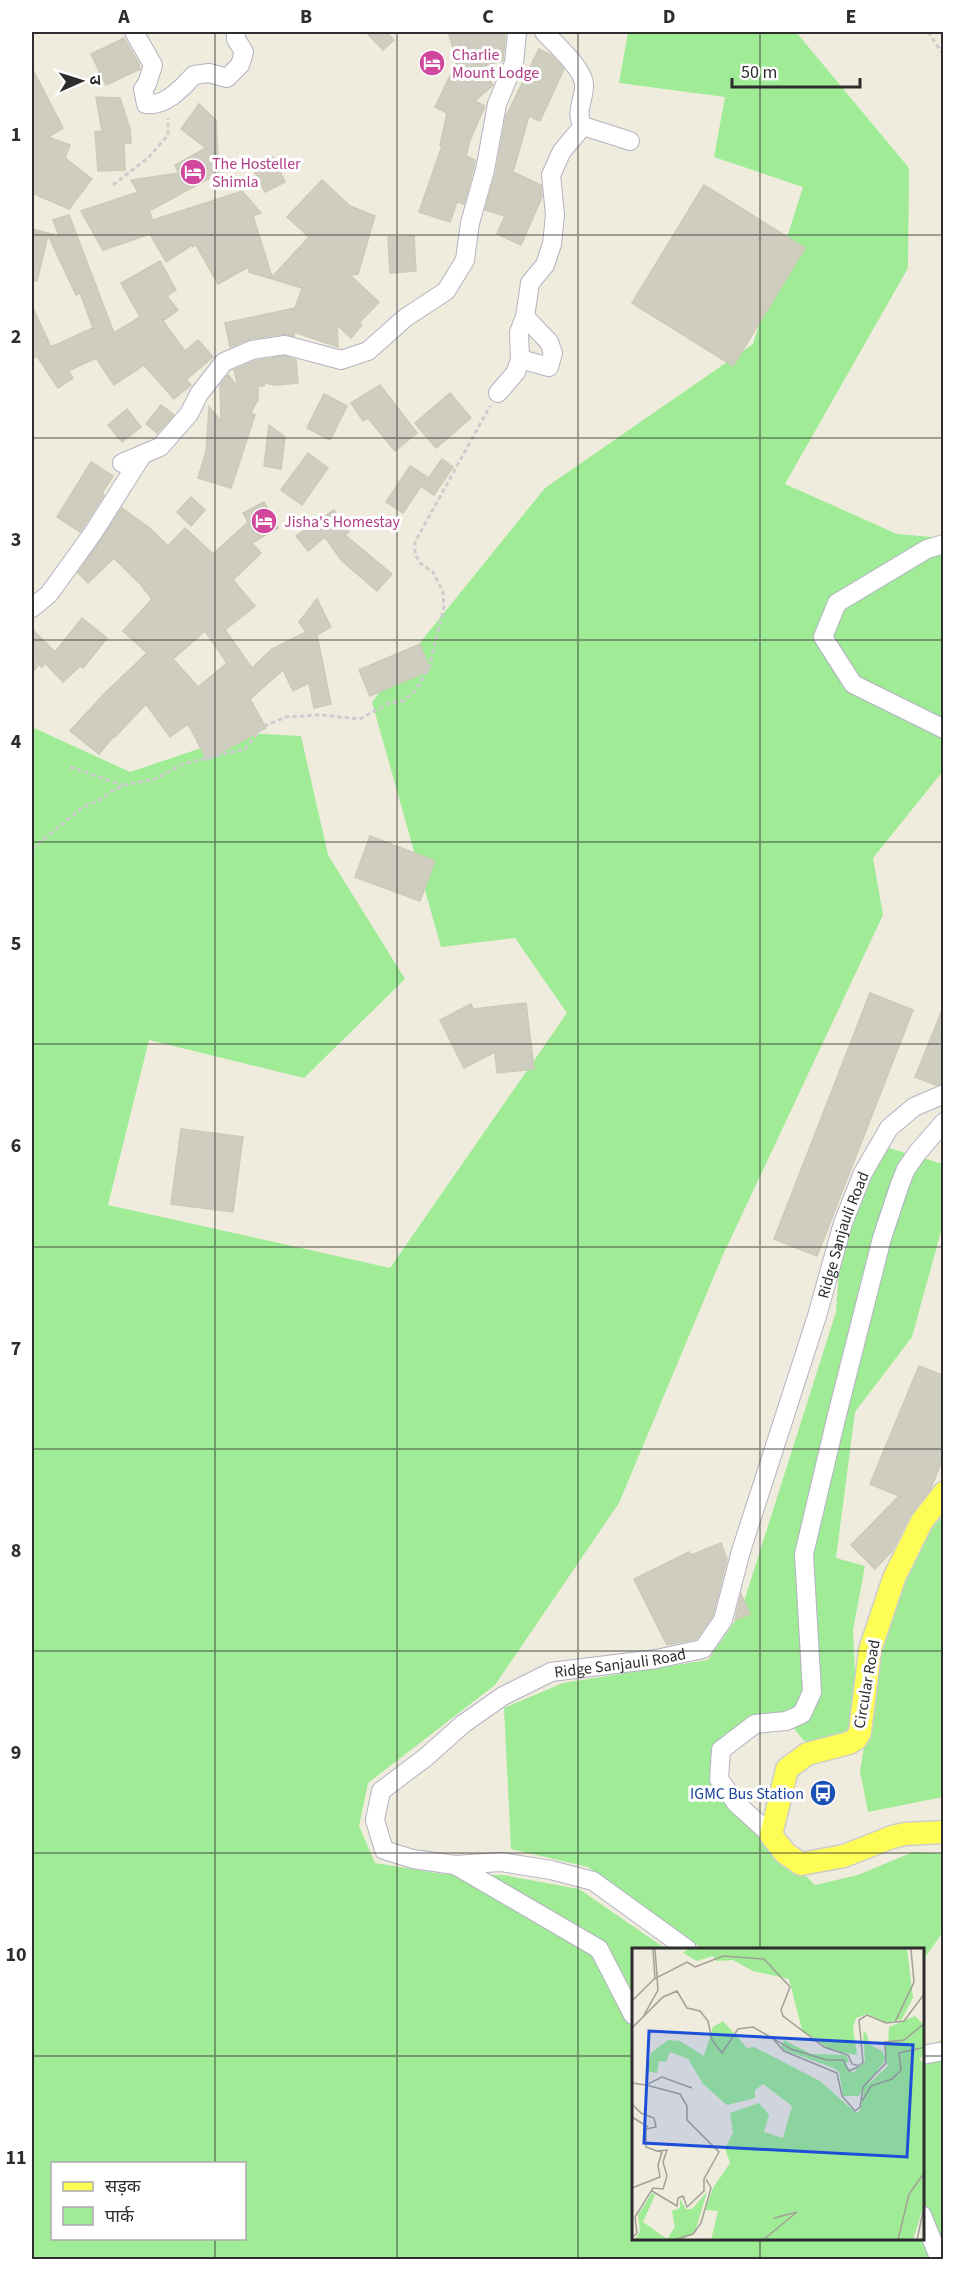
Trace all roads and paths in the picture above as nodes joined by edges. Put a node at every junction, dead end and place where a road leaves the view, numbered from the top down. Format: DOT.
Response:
graph roads {
  1 [pos="236,32"];
  2 [pos="517,32"];
  3 [pos="544,32"];
  4 [pos="928,32"];
  5 [pos="140,34"];
  6 [pos="944,56"];
  7 [pos="167,99"];
  8 [pos="583,126"];
  9 [pos="630,141"];
  10 [pos="113,185"];
  11 [pos="525,316"];
  12 [pos="520,359"];
  13 [pos="498,393"];
  14 [pos="143,454"];
  15 [pos="122,463"];
  16 [pos="944,544"];
  17 [pos="32,608"];
  18 [pos="944,729"];
  19 [pos="70,767"];
  20 [pos="123,785"];
  21 [pos="32,849"];
  22 [pos="944,1094"];
  23 [pos="944,1122"];
  24 [pos="944,1493"];
  25 [pos="944,1832"];
  26 [pos="771,1835"];
  27 [pos="455,1865"];
  28 [pos="686,1948"];
  29 [pos="632,2013"];
  30 [pos="944,2051"];
  31 [pos="924,2055"];
  32 [pos="924,2220"];
  33 [pos="940,2259"];
  1 -- 7 [label="street"];
  2 -- 14 [label="street"];
  3 -- 8 [label="street"];
  4 -- 6 [label="path"];
  5 -- 7 [label="street"];
  7 -- 10 [label="path"];
  8 -- 9 [label="street"];
  8 -- 11 [label="street"];
  11 -- 12 [label="street"];
  11 -- 12 [label="street"];
  12 -- 13 [label="street"];
  13 -- 20 [label="path"];
  14 -- 15 [label="street"];
  14 -- 17 [label="street"];
  16 -- 18 [label="street"];
  19 -- 20 [label="path"];
  20 -- 21 [label="path"];
  22 -- 27 [label="street, Ridge Sanjauli Road"];
  23 -- 26 [label="street"];
  24 -- 26 [label="main road, Circular Road"];
  25 -- 26 [label="main road"];
  27 -- 28 [label="street, Ridge Sanjauli Road"];
  27 -- 29 [label="street"];
  30 -- 31 [label="street"];
  32 -- 33 [label="street"];
}
